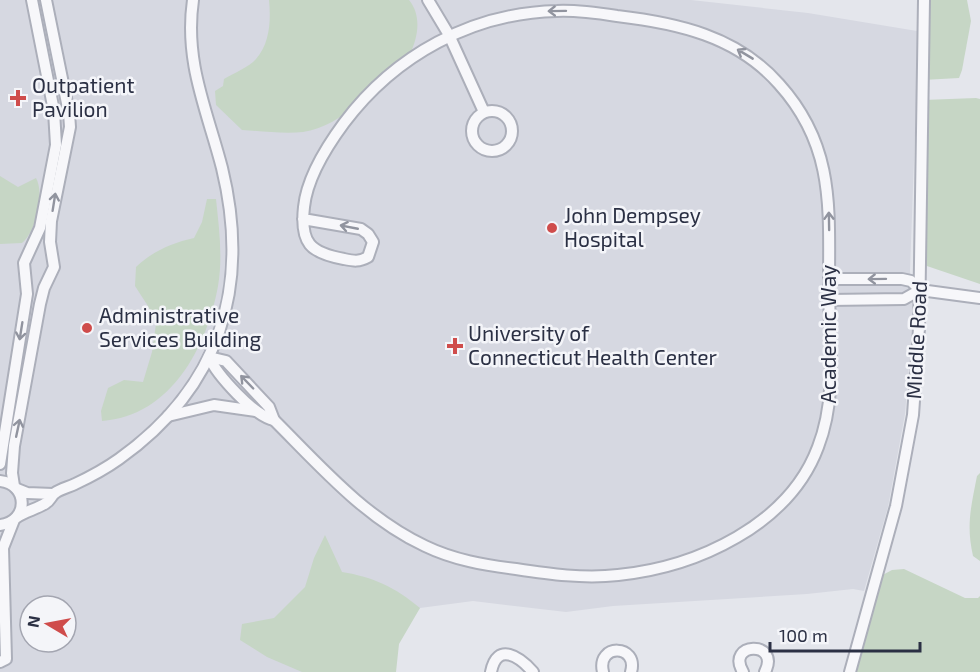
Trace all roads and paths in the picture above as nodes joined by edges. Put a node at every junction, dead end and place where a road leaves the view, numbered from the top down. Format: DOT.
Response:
graph roads {
  1 [pos="32,0"];
  2 [pos="46,0"];
  3 [pos="194,0"];
  4 [pos="428,0"];
  5 [pos="924,0"];
  6 [pos="51,26"];
  7 [pos="38,30"];
  8 [pos="449,35"];
  9 [pos="484,112"];
  10 [pos="303,219"];
  11 [pos="26,259"];
  12 [pos="52,260"];
  13 [pos="26,273"];
  14 [pos="50,276"];
  15 [pos="829,279"];
  16 [pos="920,290"];
  17 [pos="980,298"];
  18 [pos="829,300"];
  19 [pos="209,357"];
  20 [pos="9,401"];
  21 [pos="23,404"];
  22 [pos="256,411"];
  23 [pos="168,416"];
  24 [pos="274,420"];
  25 [pos="0,464"];
  26 [pos="0,481"];
  27 [pos="16,488"];
  28 [pos="53,494"];
  29 [pos="15,518"];
  30 [pos="0,525"];
  31 [pos="1,547"];
  32 [pos="0,662"];
  33 [pos="491,672"];
  34 [pos="533,672"];
  35 [pos="603,672"];
  36 [pos="631,672"];
  37 [pos="743,672"];
  38 [pos="765,672"];
  39 [pos="850,672"];
  1 -- 7 [label="street"];
  2 -- 6 [label="street"];
  3 -- 19 [label="street"];
  4 -- 8 [label="street"];
  5 -- 16 [label="street, Middle Road"];
  6 -- 7 [label="street"];
  12 -- 6 [label="street, one-way"];
  7 -- 11 [label="street"];
  8 -- 9 [label="street"];
  8 -- 10 [label="street, Academic Way"];
  15 -- 8 [label="street, Academic Way, one-way"];
  10 -- 10 [label="street, one-way"];
  11 -- 12 [label="street"];
  11 -- 13 [label="street"];
  12 -- 14 [label="street"];
  13 -- 14 [label="street"];
  13 -- 20 [label="street, one-way"];
  14 -- 21 [label="street"];
  16 -- 15 [label="street, one-way"];
  15 -- 18 [label="street, Academic Way"];
  16 -- 17 [label="street"];
  16 -- 18 [label="street"];
  16 -- 39 [label="street, Middle Road"];
  18 -- 24 [label="street, Academic Way"];
  19 -- 22 [label="street, Academic Way"];
  19 -- 23 [label="street"];
  24 -- 19 [label="street, Academic Way, one-way"];
  20 -- 21 [label="street"];
  20 -- 25 [label="street"];
  27 -- 21 [label="street, one-way"];
  22 -- 23 [label="street, Academic Way"];
  22 -- 24 [label="street, Academic Way"];
  23 -- 28 [label="street"];
  26 -- 27 [label="street"];
  27 -- 28 [label="street"];
  27 -- 29 [label="street"];
  28 -- 29 [label="street"];
  29 -- 30 [label="street"];
  29 -- 31 [label="street"];
  31 -- 32 [label="street"];
  33 -- 34 [label="street"];
  35 -- 36 [label="street"];
  37 -- 38 [label="street"];
}
